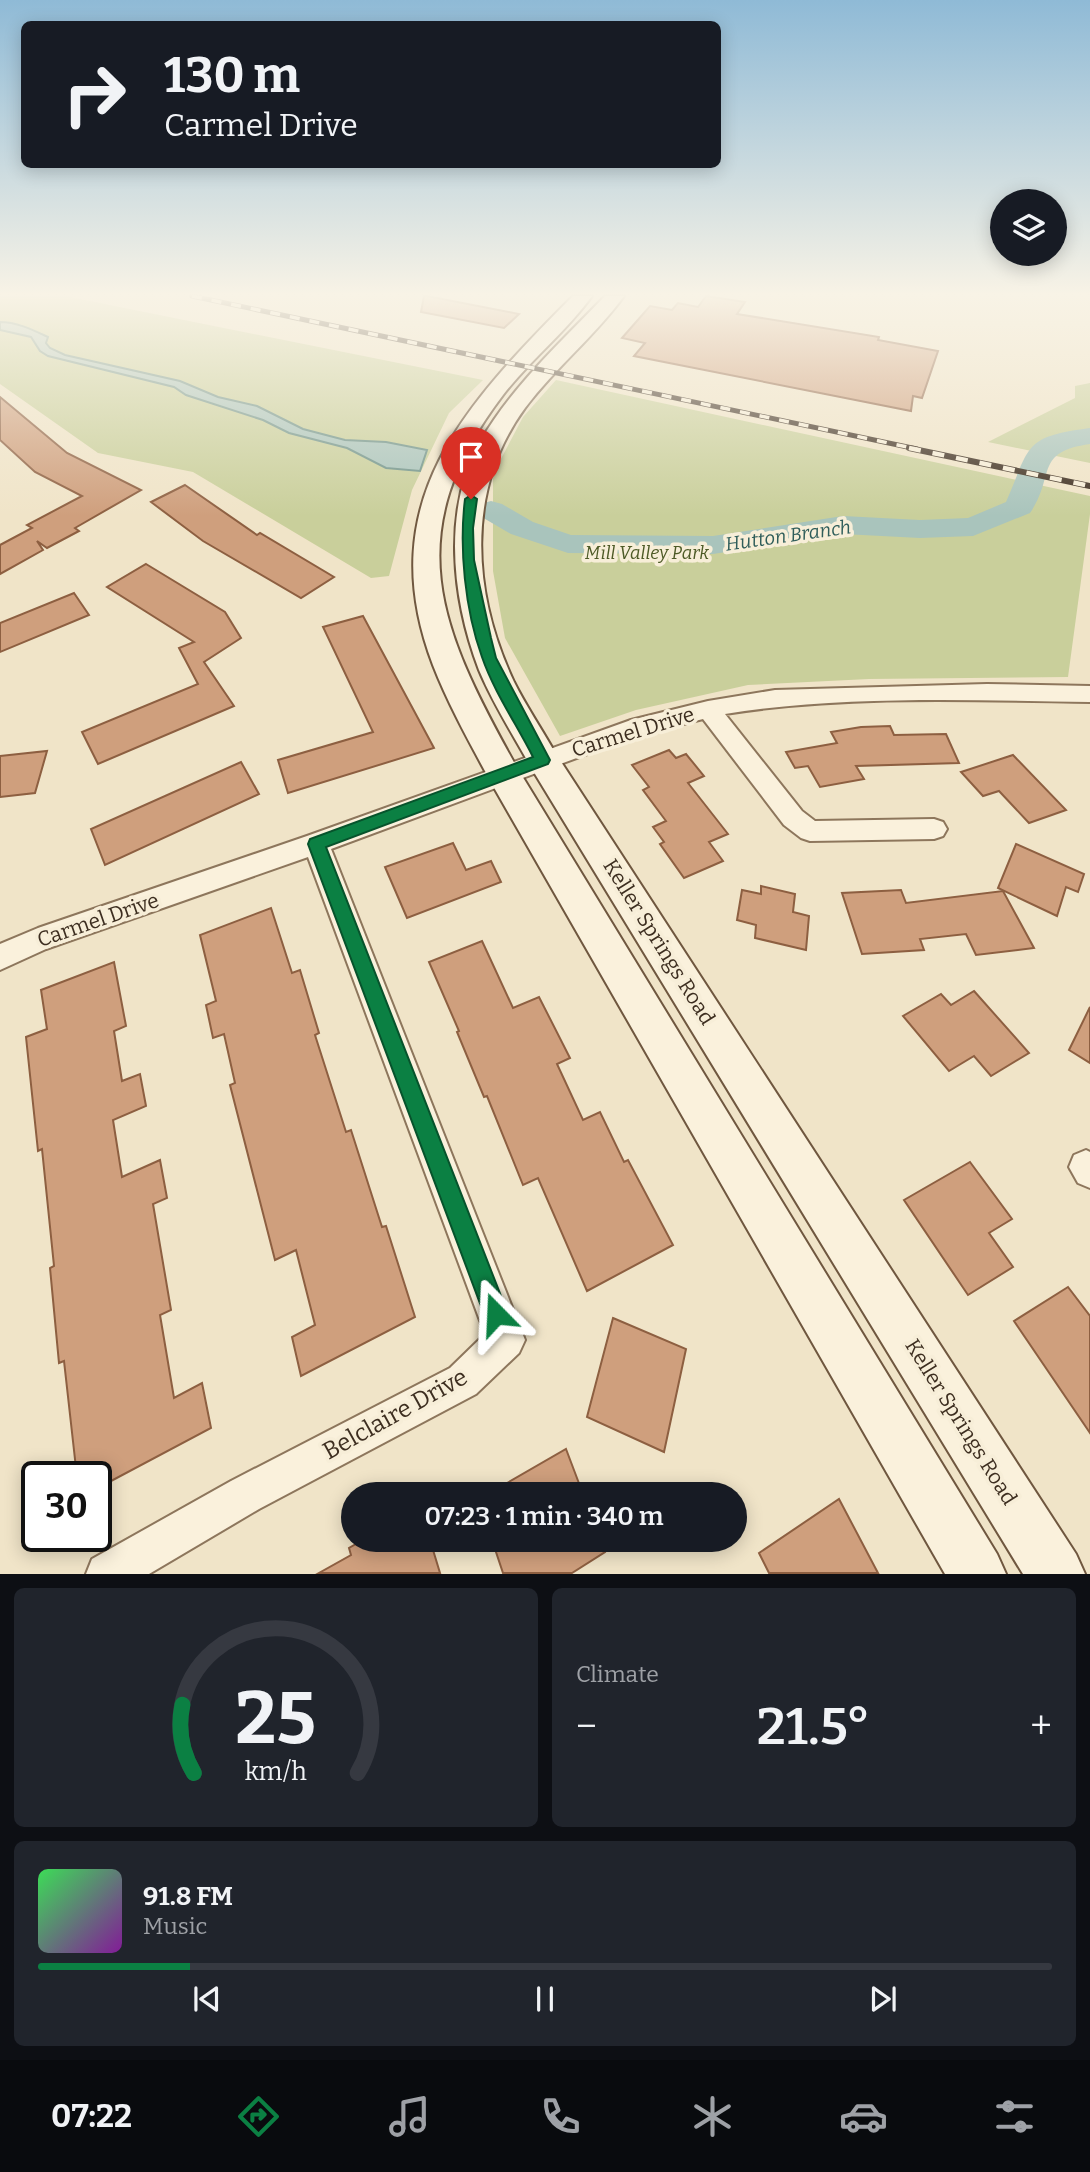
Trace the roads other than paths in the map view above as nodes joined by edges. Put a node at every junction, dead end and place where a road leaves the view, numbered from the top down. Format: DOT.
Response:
graph roads {
  1 [pos="511,369"];
  2 [pos="544,369"];
  3 [pos="471,578"];
  4 [pos="425,583"];
  5 [pos="1090,694"];
  6 [pos="708,709"];
  7 [pos="523,768"];
  8 [pos="934,829"];
  9 [pos="316,844"];
  10 [pos="0,957"];
  11 [pos="107,1573"];
  12 [pos="977,1573"];
  13 [pos="1056,1573"];
  1 -- 4 [label="main road, Keller Springs Road"];
  2 -- 3 [label="main road, Keller Springs Road"];
  3 -- 4 [label="main road"];
  3 -- 7 [label="main road, Keller Springs Road"];
  4 -- 7 [label="main road, Keller Springs Road"];
  5 -- 6 [label="street, Carmel Drive"];
  6 -- 7 [label="street, Carmel Drive"];
  6 -- 8 [label="street"];
  7 -- 9 [label="street, Carmel Drive"];
  7 -- 12 [label="main road, Keller Springs Road"];
  7 -- 13 [label="main road, Keller Springs Road"];
  9 -- 10 [label="street, Carmel Drive"];
  9 -- 11 [label="street, Belclaire Drive"];
}
